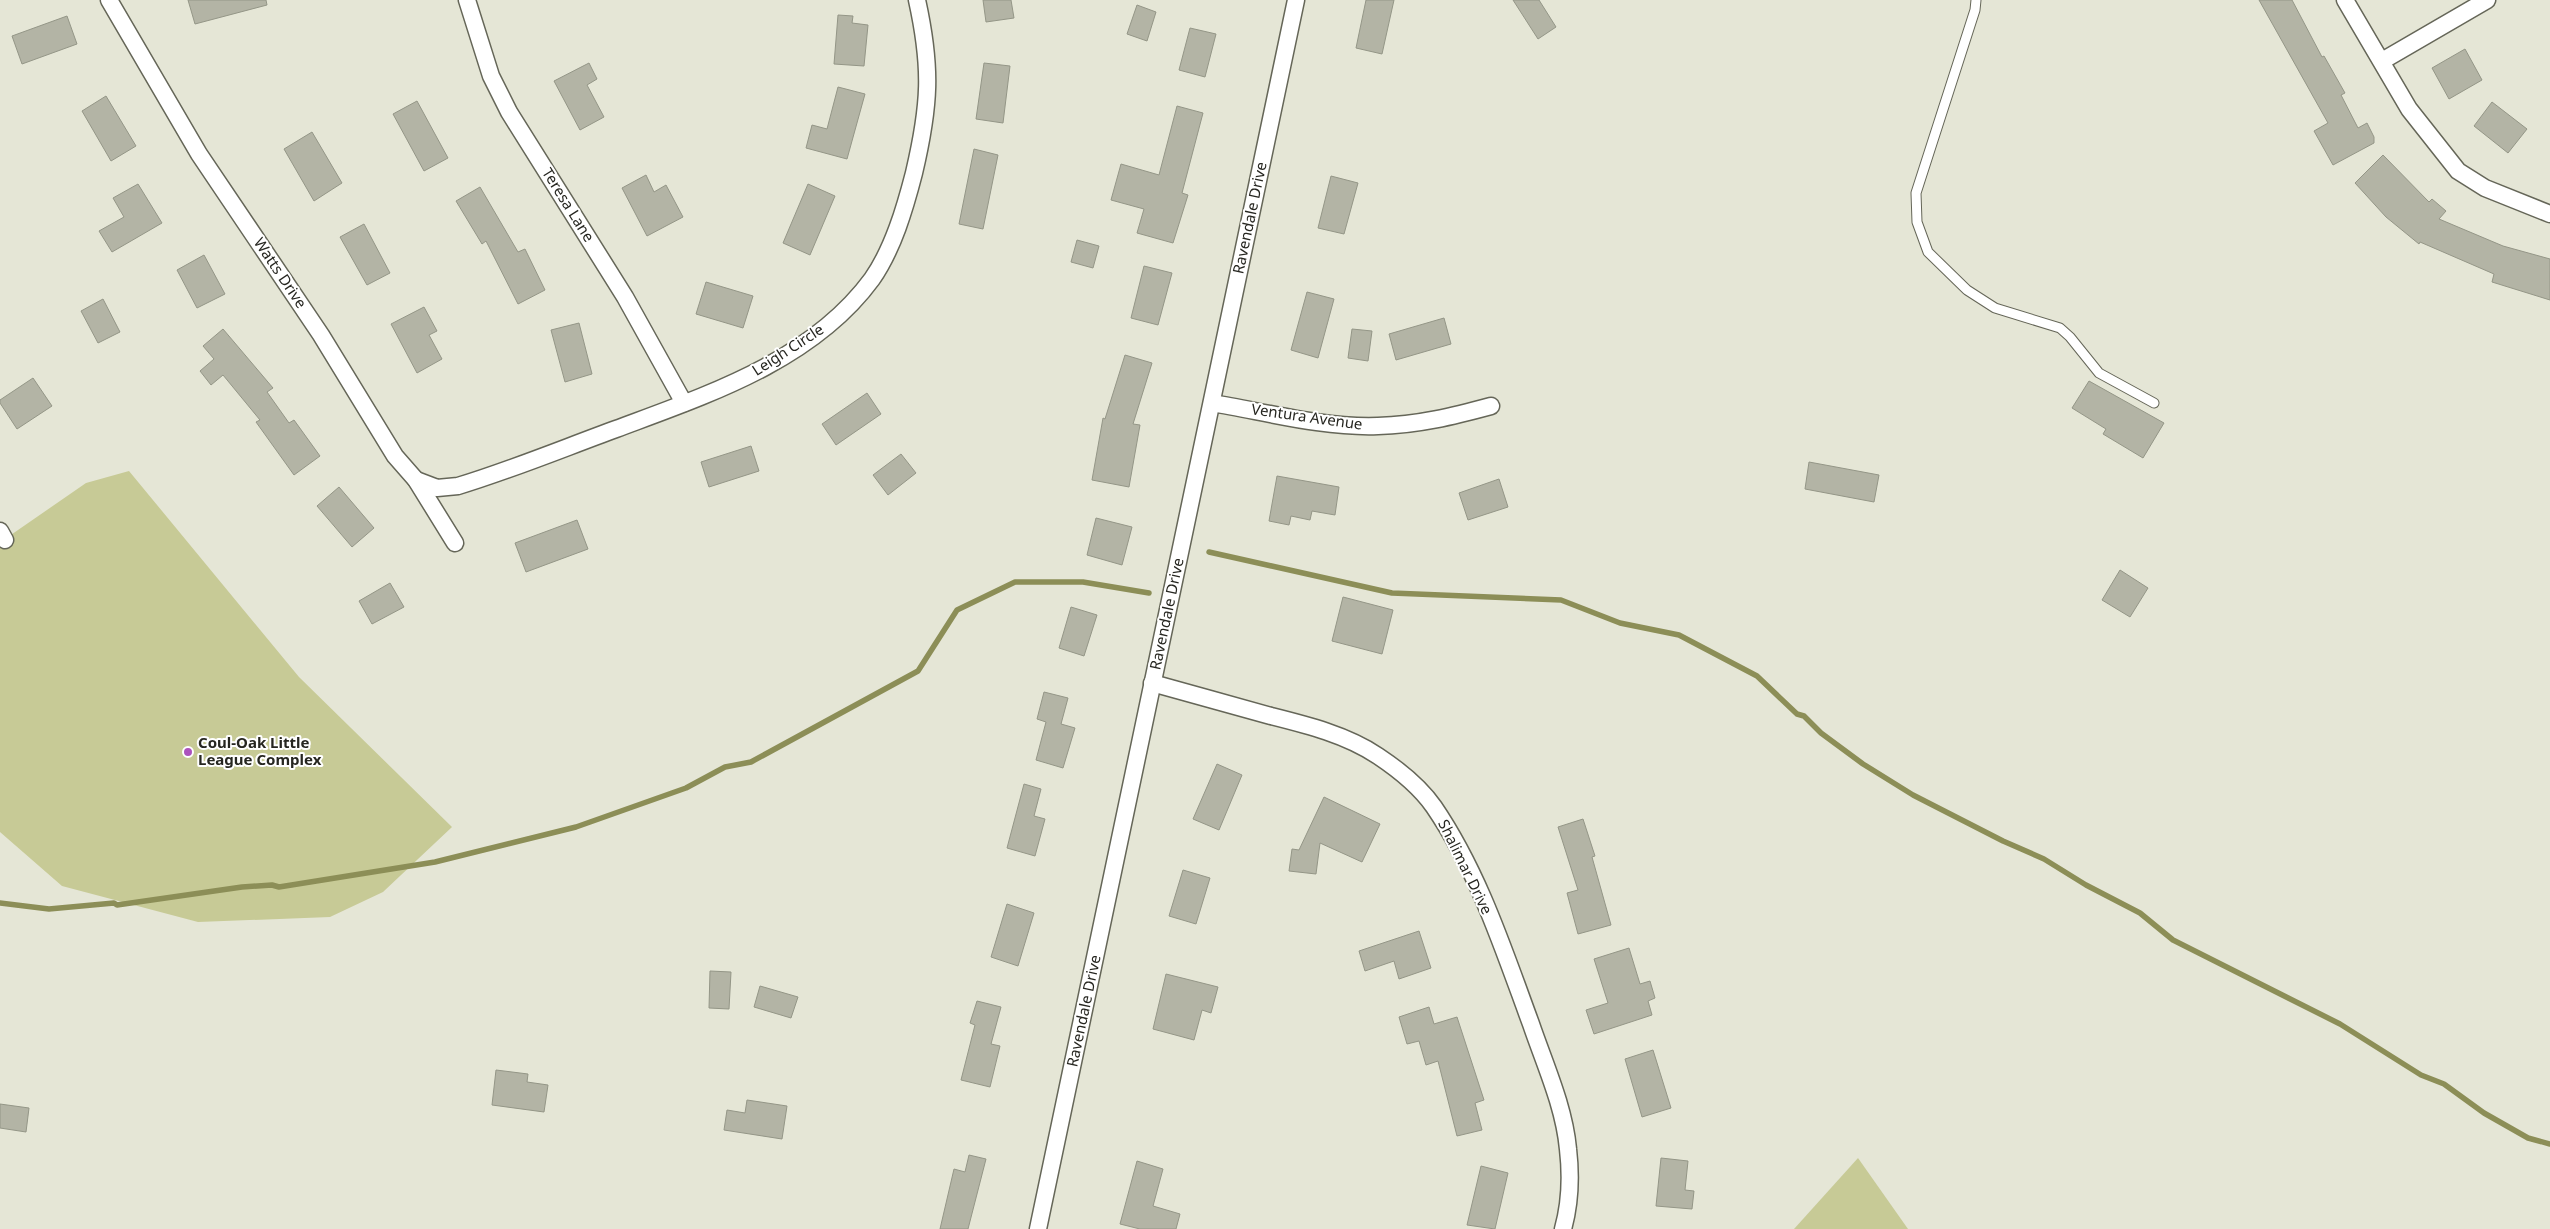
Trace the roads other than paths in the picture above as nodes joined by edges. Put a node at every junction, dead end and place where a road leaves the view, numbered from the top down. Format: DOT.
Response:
graph roads {
  1 [pos="109,0"];
  2 [pos="467,0"];
  3 [pos="917,0"];
  4 [pos="1296,0"];
  5 [pos="1976,0"];
  6 [pos="2345,0"];
  7 [pos="2486,0"];
  8 [pos="2382,61"];
  9 [pos="2550,214"];
  10 [pos="684,402"];
  11 [pos="1212,403"];
  12 [pos="2154,403"];
  13 [pos="1491,406"];
  14 [pos="416,480"];
  15 [pos="455,543"];
  16 [pos="1152,683"];
  17 [pos="1038,1229"];
  18 [pos="1563,1229"];
  1 -- 14 [label="street, Watts Drive"];
  2 -- 10 [label="street, Teresa Lane"];
  3 -- 10 [label="street, Leigh Circle"];
  4 -- 11 [label="street, Ravendale Drive"];
  5 -- 12 [label="lane"];
  6 -- 8 [label="street"];
  7 -- 8 [label="street"];
  8 -- 9 [label="street"];
  10 -- 14 [label="street, Leigh Circle"];
  11 -- 13 [label="street, Ventura Avenue"];
  11 -- 16 [label="street, Ravendale Drive"];
  14 -- 15 [label="street, Watts Drive"];
  16 -- 17 [label="street, Ravendale Drive"];
  16 -- 18 [label="street, Shalimar Drive"];
}
